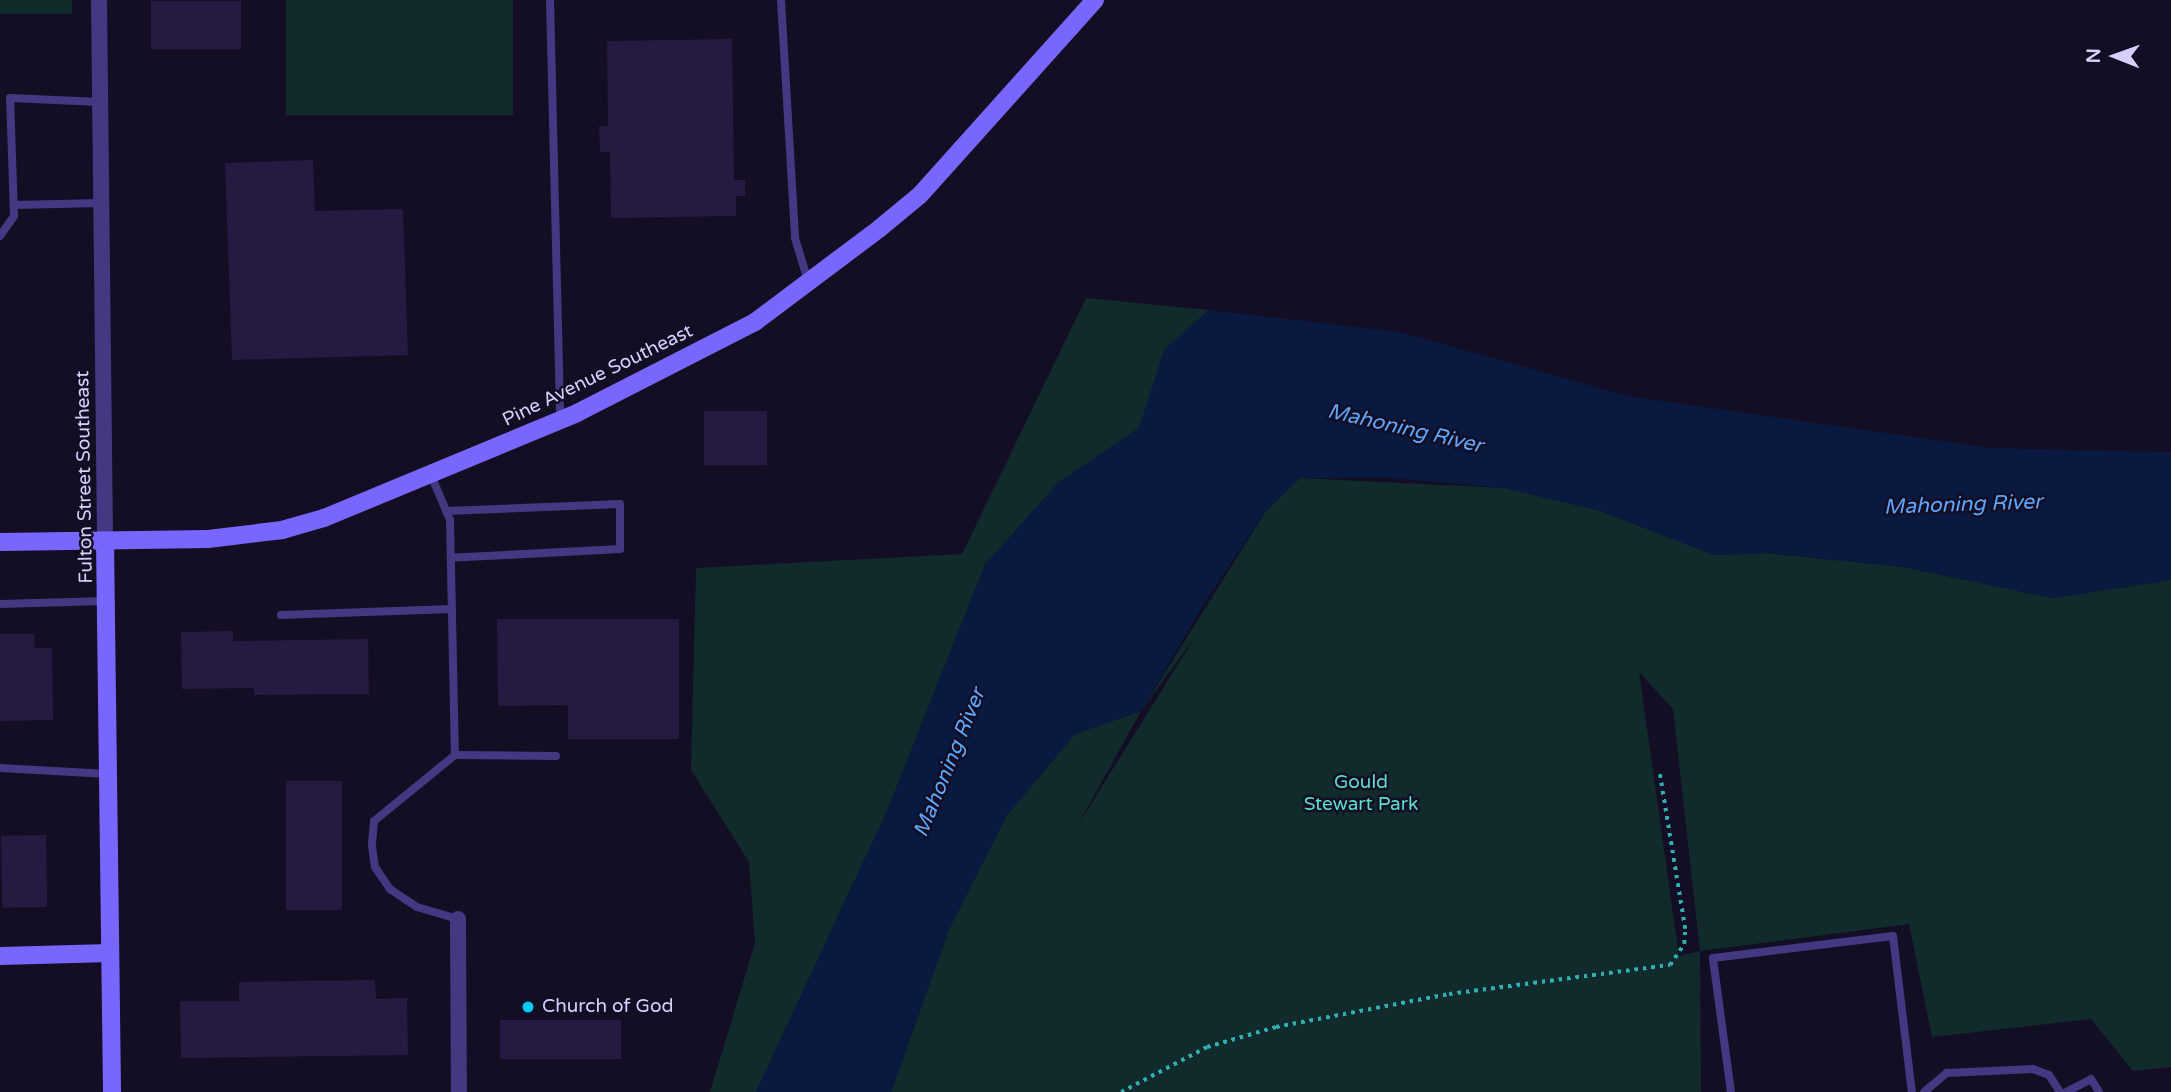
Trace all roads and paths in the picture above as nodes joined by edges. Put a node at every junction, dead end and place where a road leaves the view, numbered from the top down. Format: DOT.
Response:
graph roads {
  1 [pos="99,0"];
  2 [pos="550,0"];
  3 [pos="781,0"];
  4 [pos="1095,0"];
  5 [pos="100,102"];
  6 [pos="101,203"];
  7 [pos="14,205"];
  8 [pos="0,236"];
  9 [pos="809,284"];
  10 [pos="560,420"];
  11 [pos="431,475"];
  12 [pos="446,511"];
  13 [pos="105,541"];
  14 [pos="0,542"];
  15 [pos="451,558"];
  16 [pos="109,601"];
  17 [pos="0,604"];
  18 [pos="452,609"];
  19 [pos="281,615"];
  20 [pos="455,755"];
  21 [pos="556,756"];
  22 [pos="0,768"];
  23 [pos="1659,771"];
  24 [pos="111,774"];
  25 [pos="458,919"];
  26 [pos="110,953"];
  27 [pos="0,956"];
  28 [pos="1924,1091"];
  29 [pos="112,1092"];
  30 [pos="458,1092"];
  31 [pos="1121,1092"];
  32 [pos="1731,1092"];
  33 [pos="1913,1092"];
  34 [pos="2060,1092"];
  35 [pos="2066,1092"];
  36 [pos="2099,1092"];
  1 -- 5 [label="street, Fulton Street Southeast"];
  2 -- 10 [label="lane"];
  3 -- 9 [label="lane"];
  4 -- 9 [label="street, Pine Avenue Southeast"];
  5 -- 6 [label="street, Fulton Street Southeast"];
  5 -- 7 [label="lane"];
  6 -- 7 [label="lane"];
  6 -- 13 [label="street, Fulton Street Southeast"];
  7 -- 8 [label="lane"];
  9 -- 10 [label="street, Pine Avenue Southeast"];
  10 -- 11 [label="street, Pine Avenue Southeast"];
  11 -- 12 [label="lane"];
  11 -- 13 [label="street, Pine Avenue Southeast"];
  12 -- 15 [label="lane"];
  12 -- 15 [label="lane"];
  13 -- 14 [label="street, Pine Avenue Southeast"];
  13 -- 16 [label="street, Fulton Street Southeast"];
  15 -- 18 [label="lane"];
  16 -- 17 [label="lane"];
  16 -- 24 [label="street, Fulton Street Southeast"];
  18 -- 19 [label="lane"];
  18 -- 20 [label="lane"];
  20 -- 21 [label="lane"];
  20 -- 25 [label="lane"];
  22 -- 24 [label="lane"];
  23 -- 31 [label="path"];
  24 -- 26 [label="street, Fulton Street Southeast"];
  25 -- 30 [label="street"];
  26 -- 27 [label="street"];
  26 -- 29 [label="street, Fulton Street Southeast"];
  28 -- 33 [label="lane"];
  28 -- 34 [label="lane"];
  32 -- 33 [label="lane"];
  35 -- 36 [label="lane"];
}
